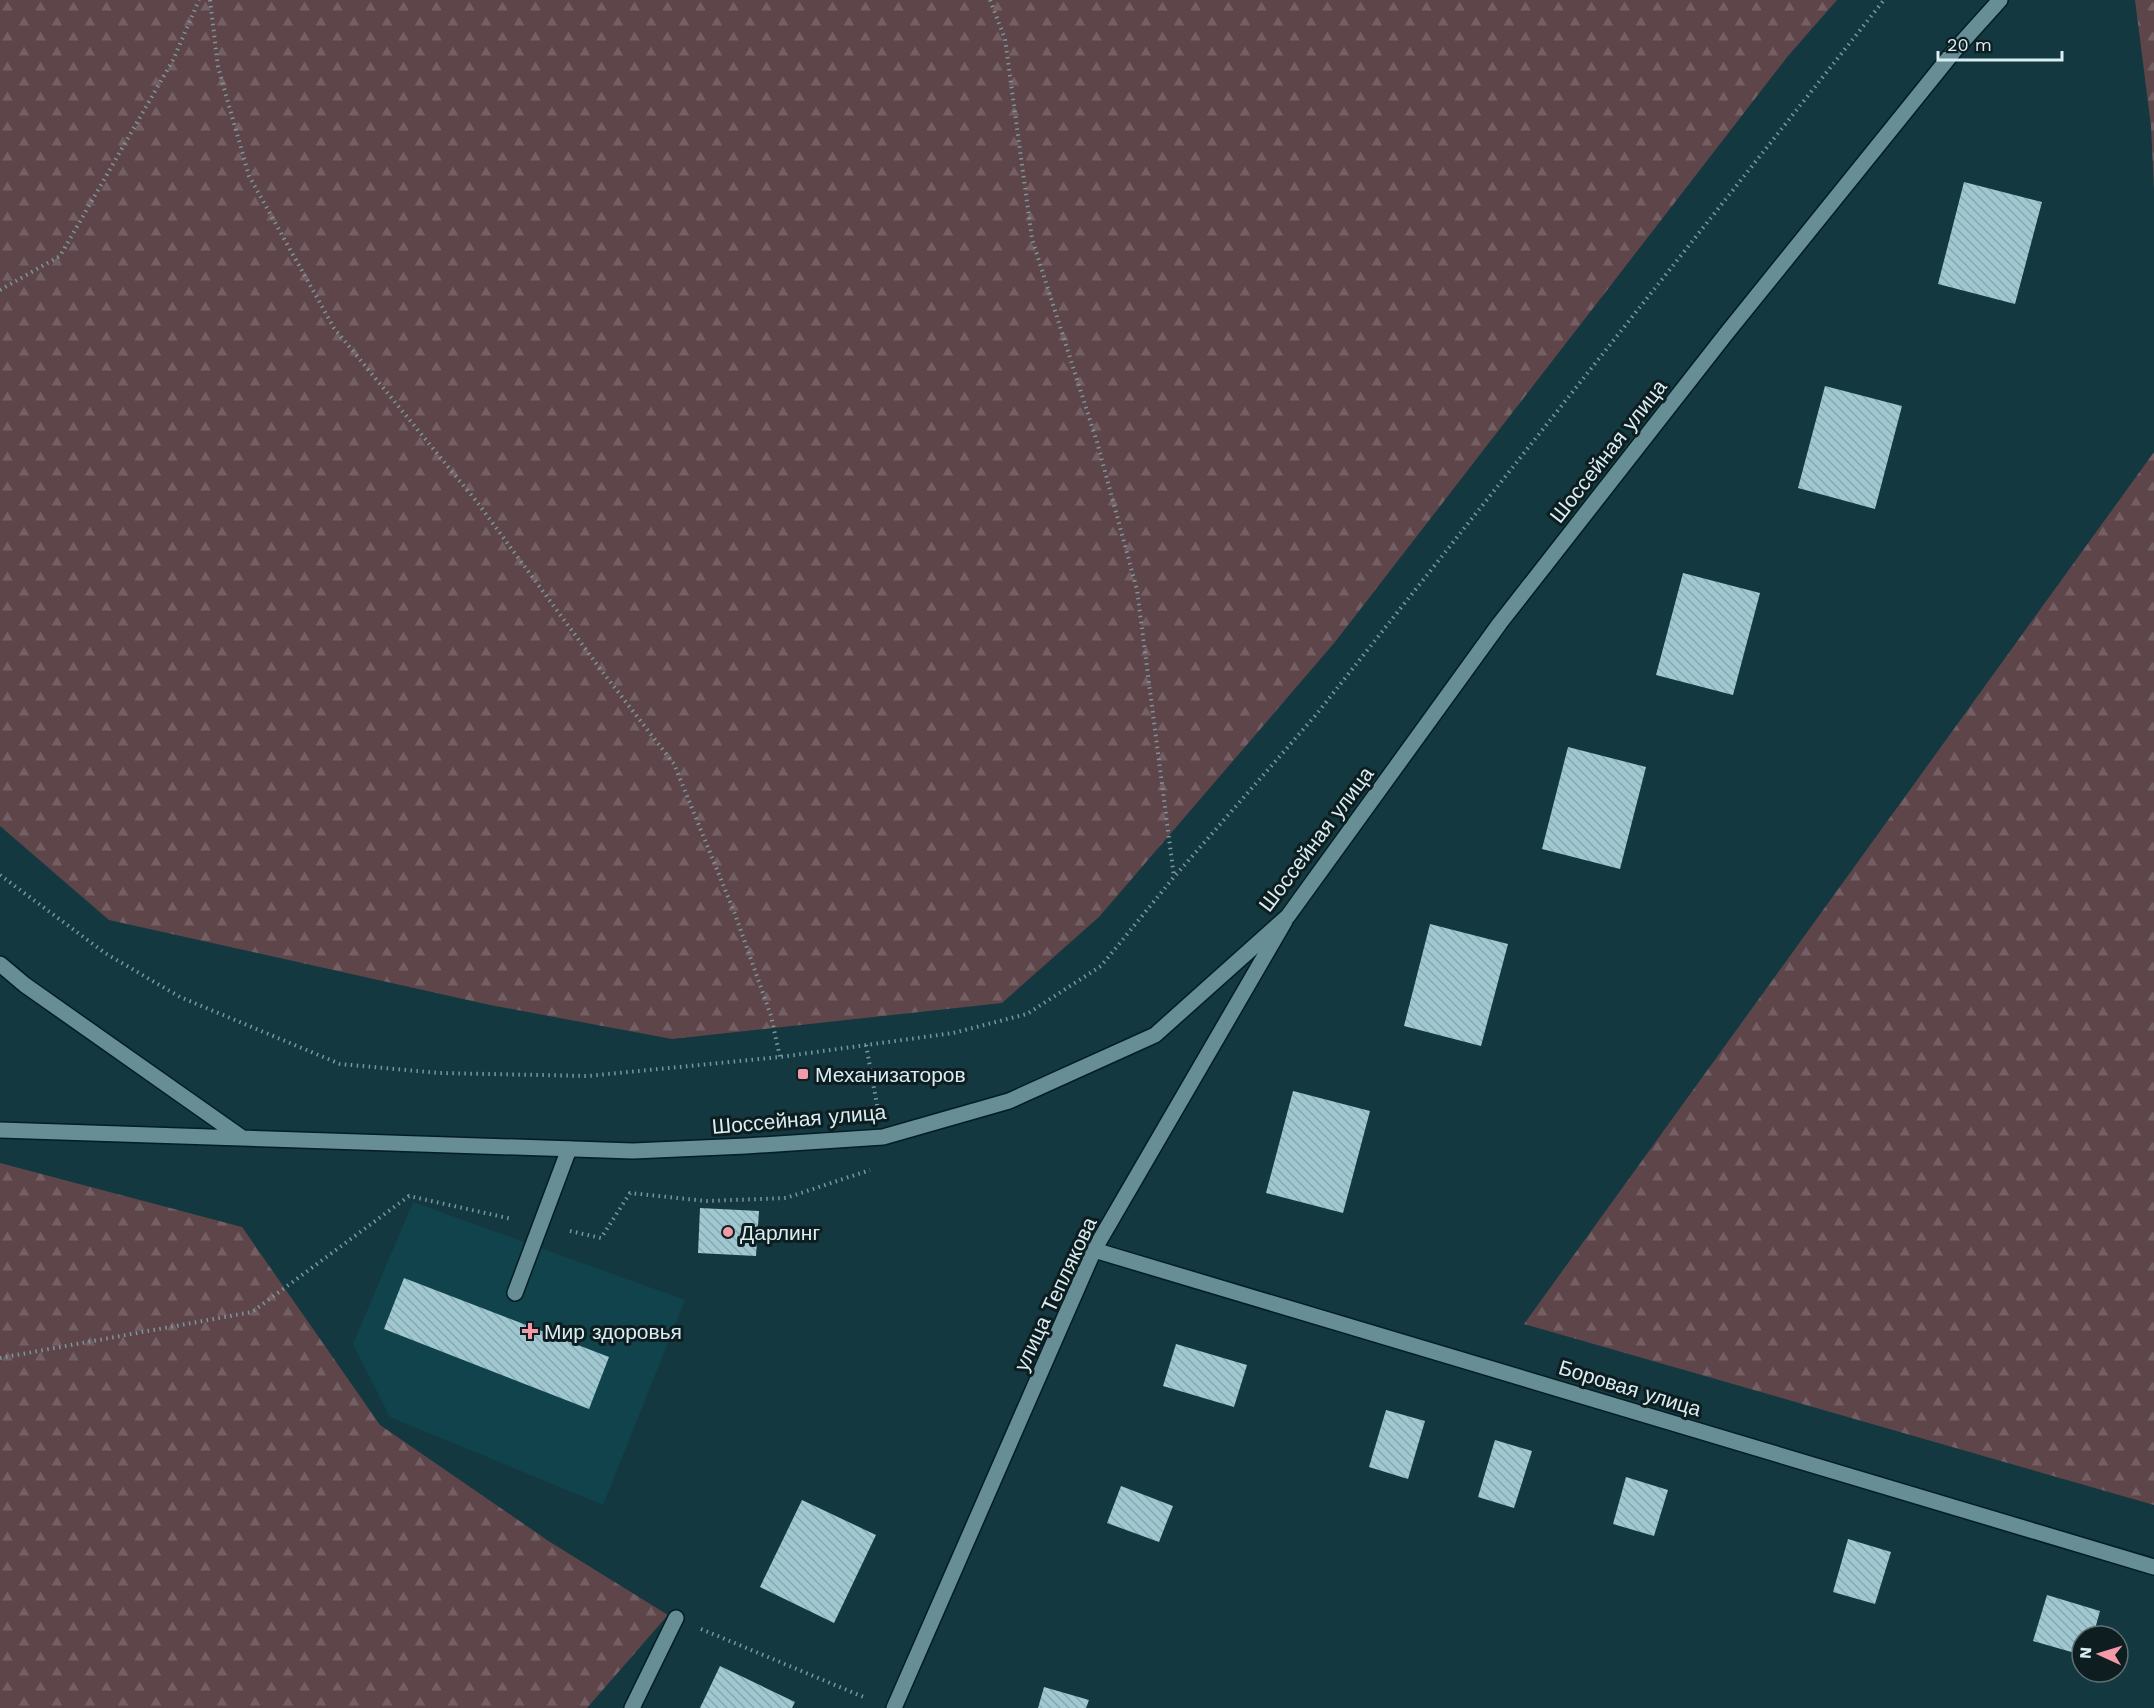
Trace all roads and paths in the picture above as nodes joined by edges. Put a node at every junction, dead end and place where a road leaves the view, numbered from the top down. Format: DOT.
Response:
graph roads {
  1 [pos="199,0"];
  2 [pos="210,0"];
  3 [pos="990,0"];
  4 [pos="1884,0"];
  5 [pos="2000,0"];
  6 [pos="0,290"];
  7 [pos="0,875"];
  8 [pos="1174,877"];
  9 [pos="1288,916"];
  10 [pos="0,964"];
  11 [pos="866,1045"];
  12 [pos="780,1057"];
  13 [pos="0,1130"];
  14 [pos="241,1137"];
  15 [pos="883,1137"];
  16 [pos="569,1149"];
  17 [pos="540,1225"];
  18 [pos="1094,1250"];
  19 [pos="515,1293"];
  20 [pos="0,1358"];
  21 [pos="2154,1567"];
  22 [pos="676,1618"];
  23 [pos="868,1699"];
  24 [pos="632,1708"];
  25 [pos="894,1708"];
  1 -- 6 [label="path"];
  2 -- 12 [label="path"];
  3 -- 8 [label="path"];
  4 -- 8 [label="path"];
  5 -- 9 [label="main road, Шоссейная улица"];
  7 -- 12 [label="path"];
  8 -- 11 [label="path"];
  9 -- 15 [label="main road, Шоссейная улица"];
  9 -- 18 [label="main road, улица Теплякова"];
  10 -- 14 [label="main road"];
  11 -- 12 [label="path"];
  11 -- 15 [label="path"];
  13 -- 14 [label="main road, Шоссейная улица"];
  14 -- 16 [label="main road, Шоссейная улица"];
  15 -- 16 [label="main road, Шоссейная улица"];
  15 -- 17 [label="path"];
  16 -- 17 [label="main road"];
  17 -- 19 [label="main road"];
  17 -- 20 [label="path"];
  18 -- 21 [label="main road, Боровая улица"];
  18 -- 25 [label="main road, улица Теплякова"];
  22 -- 23 [label="path"];
  22 -- 24 [label="main road"];
}
